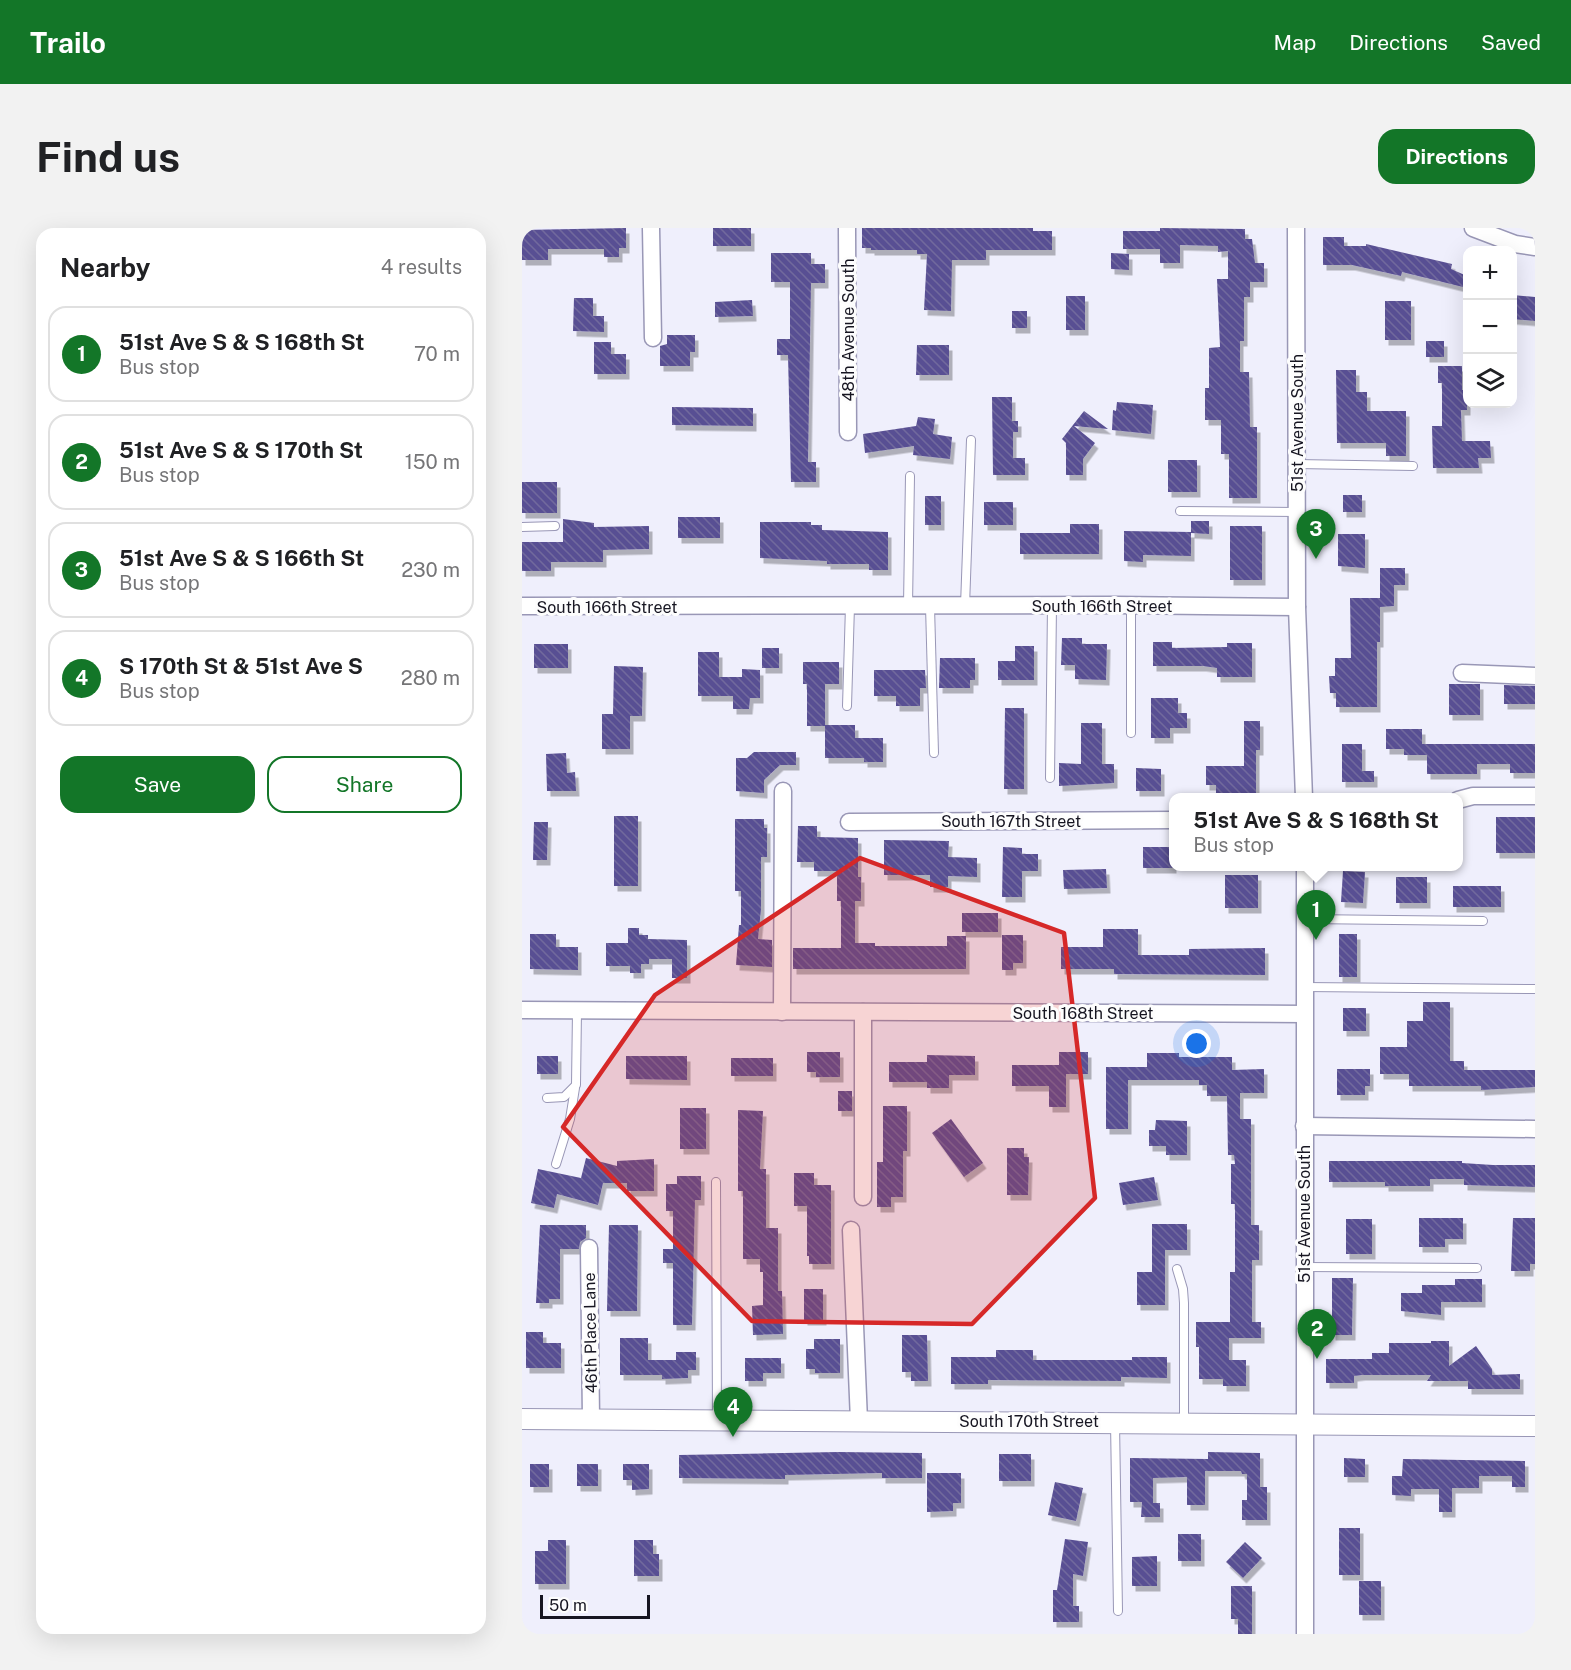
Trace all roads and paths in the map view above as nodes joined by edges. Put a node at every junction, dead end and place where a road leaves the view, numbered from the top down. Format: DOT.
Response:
graph roads {
  1 [pos="651,228"];
  2 [pos="847,228"];
  3 [pos="1296,228"];
  4 [pos="1473,228"];
  5 [pos="1535,247"];
  6 [pos="653,338"];
  7 [pos="848,432"];
  8 [pos="971,440"];
  9 [pos="1297,464"];
  10 [pos="1413,466"];
  11 [pos="910,476"];
  12 [pos="1180,511"];
  13 [pos="1297,512"];
  14 [pos="522,526"];
  15 [pos="555,526"];
  16 [pos="1052,605"];
  17 [pos="522,606"];
  18 [pos="850,606"];
  19 [pos="908,606"];
  20 [pos="930,606"];
  21 [pos="965,606"];
  22 [pos="1131,606"];
  23 [pos="1297,607"];
  24 [pos="1462,673"];
  25 [pos="1535,676"];
  26 [pos="848,706"];
  27 [pos="1131,733"];
  28 [pos="934,753"];
  29 [pos="1050,778"];
  30 [pos="783,791"];
  31 [pos="1304,793"];
  32 [pos="1535,796"];
  33 [pos="1463,799"];
  34 [pos="1169,820"];
  35 [pos="849,822"];
  36 [pos="1305,871"];
  37 [pos="1305,920"];
  38 [pos="1482,921"];
  39 [pos="1304,987"];
  40 [pos="1535,989"];
  41 [pos="522,1010"];
  42 [pos="577,1011"];
  43 [pos="782,1011"];
  44 [pos="863,1012"];
  45 [pos="1304,1014"];
  46 [pos="576,1084"];
  47 [pos="547,1098"];
  48 [pos="1304,1126"];
  49 [pos="1535,1129"];
  50 [pos="556,1164"];
  51 [pos="716,1182"];
  52 [pos="862,1197"];
  53 [pos="851,1230"];
  54 [pos="589,1248"];
  55 [pos="1304,1267"];
  56 [pos="1477,1268"];
  57 [pos="1177,1269"];
  58 [pos="522,1419"];
  59 [pos="591,1419"];
  60 [pos="717,1420"];
  61 [pos="859,1420"];
  62 [pos="1116,1422"];
  63 [pos="1184,1422"];
  64 [pos="1304,1423"];
  65 [pos="1535,1426"];
  66 [pos="1118,1611"];
  67 [pos="1305,1634"];
  1 -- 6 [label="street"];
  2 -- 7 [label="street, 48th Avenue South"];
  3 -- 9 [label="street, 51st Avenue South"];
  4 -- 5 [label="street"];
  8 -- 21 [label="lane"];
  9 -- 10 [label="lane"];
  9 -- 13 [label="street, 51st Avenue South"];
  11 -- 19 [label="lane"];
  12 -- 13 [label="lane"];
  13 -- 23 [label="street, 51st Avenue South"];
  14 -- 15 [label="lane"];
  16 -- 21 [label="street, South 166th Street"];
  16 -- 22 [label="street, South 166th Street"];
  16 -- 29 [label="lane"];
  17 -- 18 [label="street, South 166th Street"];
  18 -- 19 [label="street, South 166th Street"];
  18 -- 26 [label="lane"];
  19 -- 20 [label="street, South 166th Street"];
  20 -- 21 [label="street, South 166th Street"];
  20 -- 28 [label="lane"];
  22 -- 23 [label="street, South 166th Street"];
  22 -- 27 [label="lane"];
  23 -- 31 [label="street, 51st Avenue South"];
  24 -- 25 [label="street"];
  30 -- 43 [label="street"];
  32 -- 33 [label="street"];
  34 -- 35 [label="street, South 167th Street"];
  36 -- 37 [label="street, 51st Avenue South"];
  37 -- 38 [label="lane"];
  37 -- 39 [label="street, 51st Avenue South"];
  39 -- 40 [label="lane"];
  39 -- 45 [label="street, 51st Avenue South"];
  41 -- 42 [label="street, South 168th Street"];
  42 -- 43 [label="street, South 168th Street"];
  42 -- 46 [label="lane"];
  43 -- 44 [label="street, South 168th Street"];
  44 -- 45 [label="street, South 168th Street"];
  44 -- 52 [label="street"];
  45 -- 48 [label="street, 51st Avenue South"];
  46 -- 47 [label="lane"];
  46 -- 50 [label="lane"];
  48 -- 49 [label="street"];
  48 -- 55 [label="street, 51st Avenue South"];
  51 -- 60 [label="lane"];
  53 -- 61 [label="street"];
  54 -- 59 [label="street, 46th Place Lane"];
  55 -- 56 [label="lane"];
  55 -- 64 [label="street, 51st Avenue South"];
  57 -- 63 [label="lane"];
  58 -- 59 [label="street, South 170th Street"];
  59 -- 60 [label="street, South 170th Street"];
  60 -- 61 [label="street, South 170th Street"];
  61 -- 62 [label="street, South 170th Street"];
  62 -- 63 [label="street, South 170th Street"];
  62 -- 66 [label="lane"];
  63 -- 64 [label="street, South 170th Street"];
  64 -- 65 [label="street, South 170th Street"];
  64 -- 67 [label="street, 51st Avenue South"];
}
